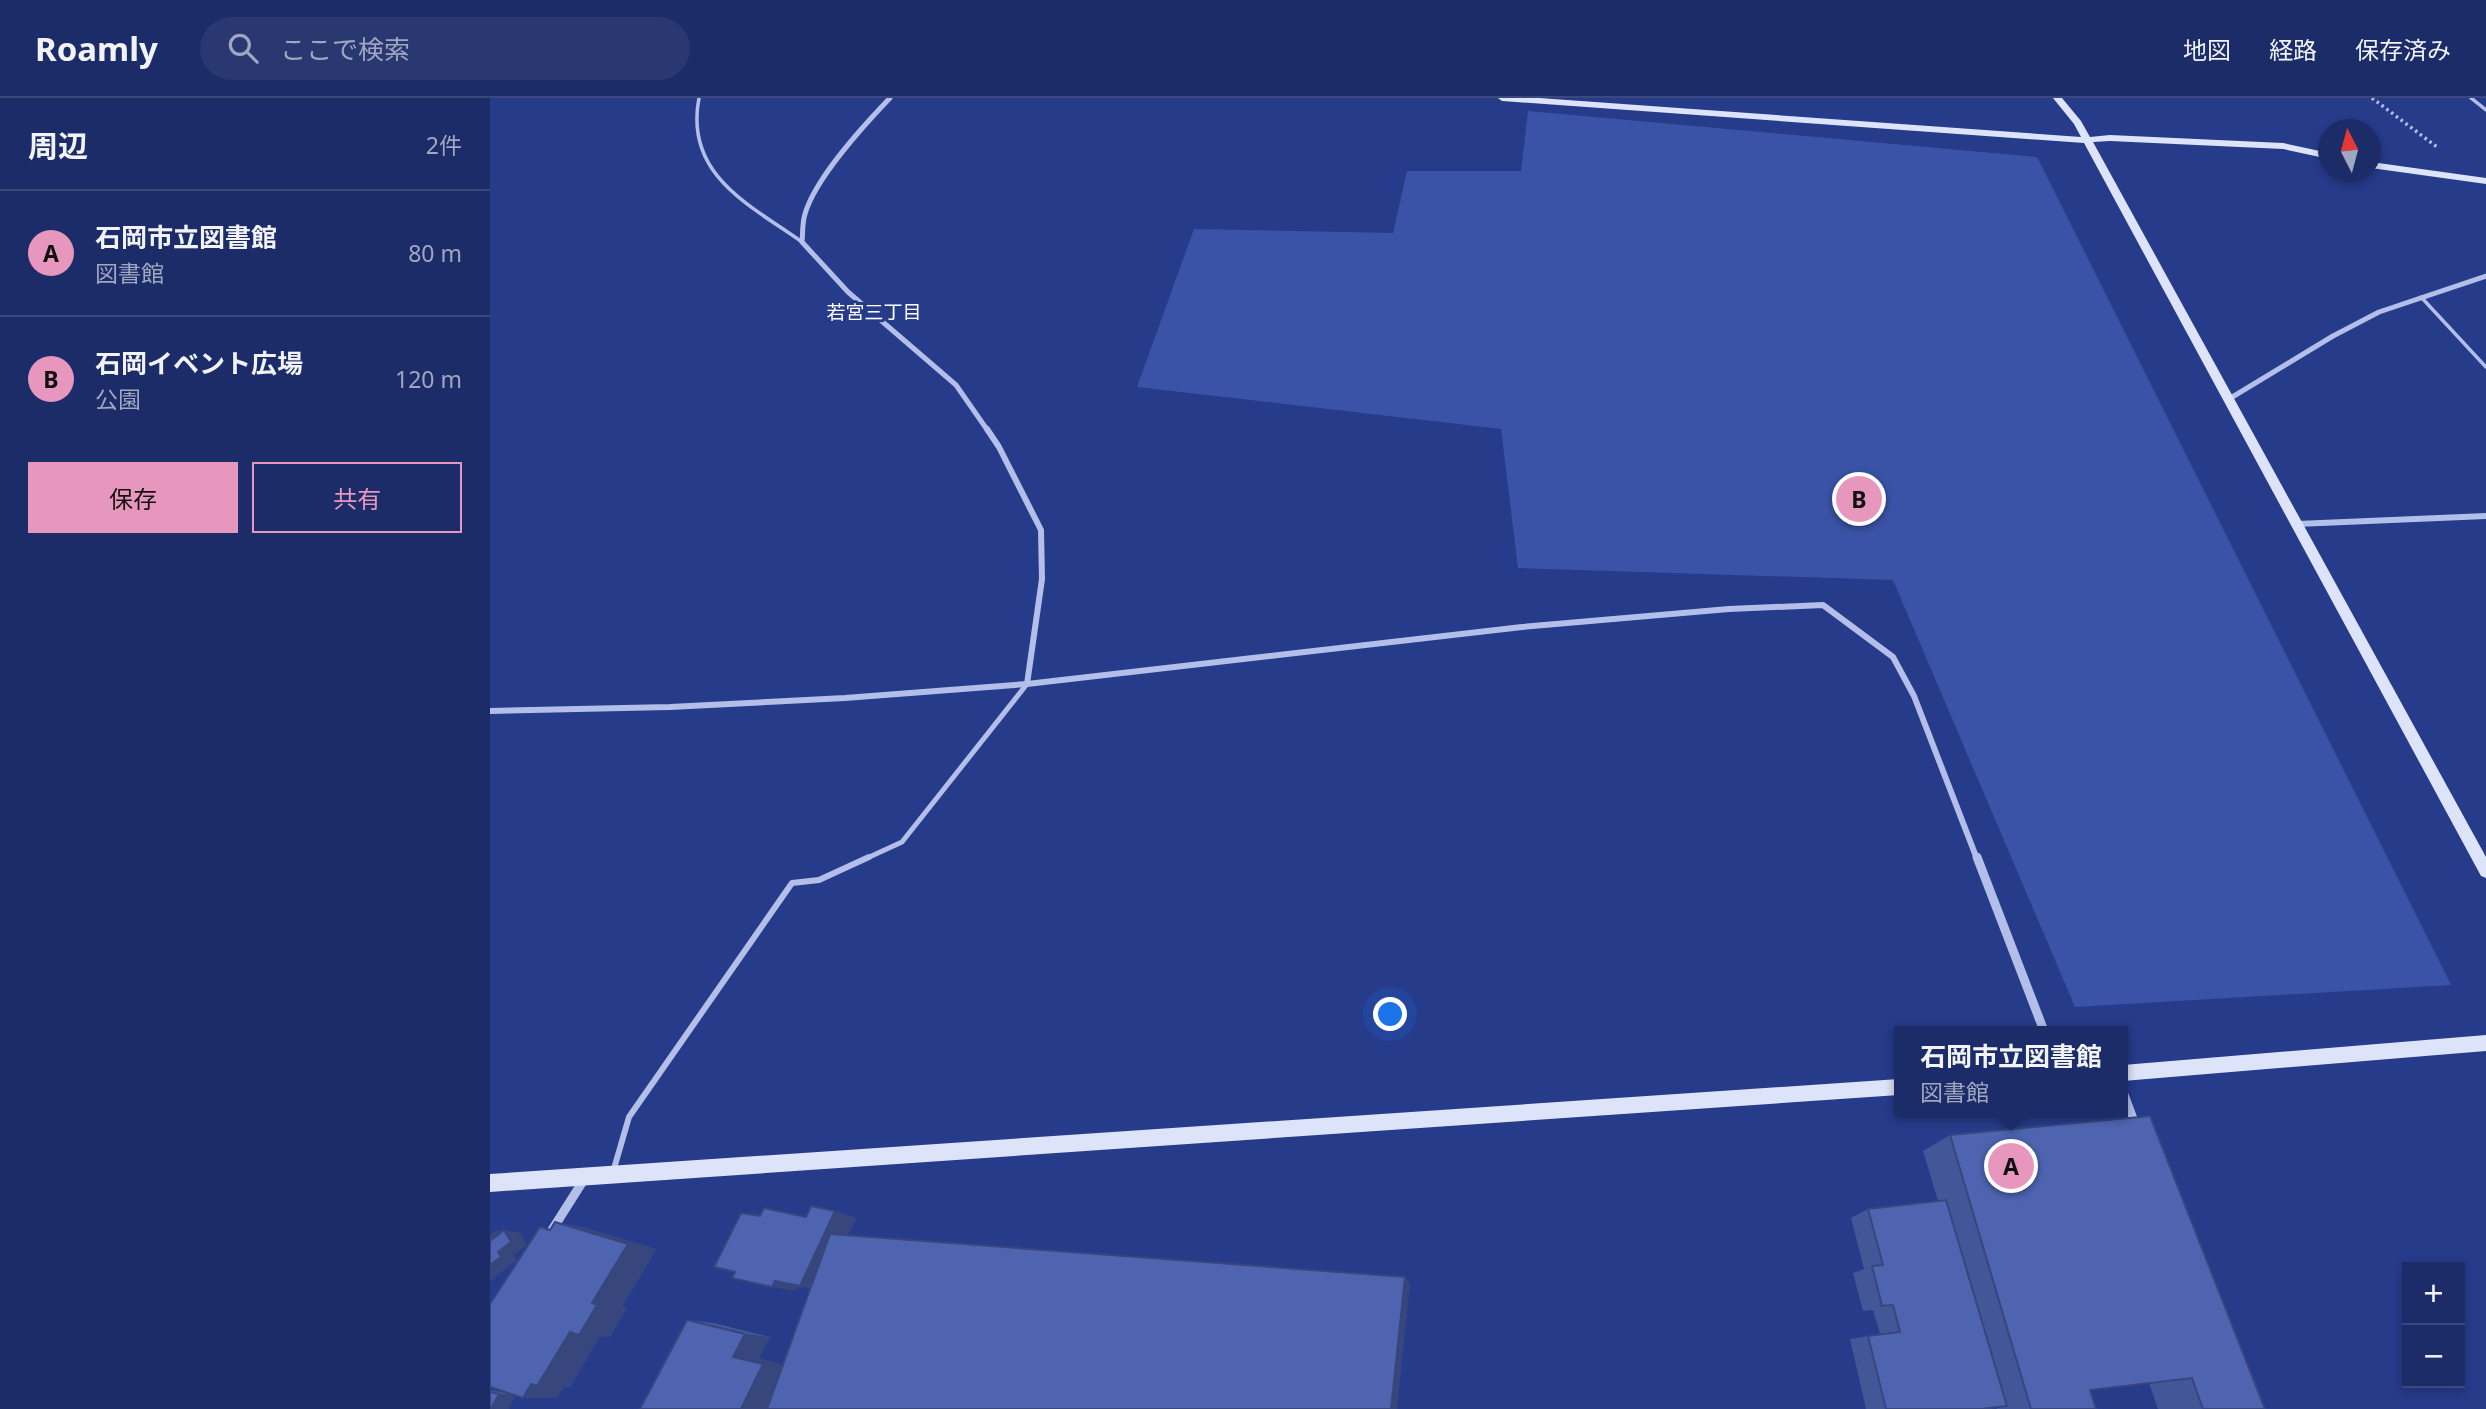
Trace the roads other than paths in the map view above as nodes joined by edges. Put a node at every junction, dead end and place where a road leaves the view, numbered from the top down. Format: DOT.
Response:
graph roads {
  1 [pos="699,98"];
  2 [pos="890,98"];
  3 [pos="1502,98"];
  4 [pos="2057,98"];
  5 [pos="2471,98"];
  6 [pos="2486,110"];
  7 [pos="2085,140"];
  8 [pos="2318,154"];
  9 [pos="2381,165"];
  10 [pos="2486,181"];
  11 [pos="803,242"];
  12 [pos="2486,276"];
  13 [pos="2421,297"];
  14 [pos="2486,367"];
  15 [pos="2229,399"];
  16 [pos="2486,516"];
  17 [pos="2297,524"];
  18 [pos="1027,684"];
  19 [pos="490,711"];
  20 [pos="2486,871"];
  21 [pos="2042,1026"];
  22 [pos="2486,1043"];
  23 [pos="2128,1073"];
  24 [pos="1894,1087"];
  25 [pos="2128,1105"];
  26 [pos="2138,1130"];
  27 [pos="612,1175"];
  28 [pos="586,1177"];
  29 [pos="490,1183"];
  30 [pos="549,1235"];
  1 -- 11 [label="lane"];
  2 -- 11 [label="street"];
  3 -- 7 [label="street"];
  4 -- 7 [label="street"];
  5 -- 6 [label="lane"];
  7 -- 8 [label="street"];
  7 -- 15 [label="street"];
  9 -- 10 [label="street"];
  11 -- 18 [label="street"];
  12 -- 13 [label="street"];
  13 -- 14 [label="lane"];
  13 -- 15 [label="street"];
  15 -- 17 [label="street"];
  16 -- 17 [label="street"];
  17 -- 20 [label="street"];
  18 -- 19 [label="street"];
  18 -- 21 [label="street"];
  18 -- 27 [label="lane"];
  22 -- 23 [label="street"];
  24 -- 27 [label="street"];
  25 -- 26 [label="street"];
  27 -- 28 [label="street"];
  28 -- 29 [label="street"];
  28 -- 30 [label="street"];
}
